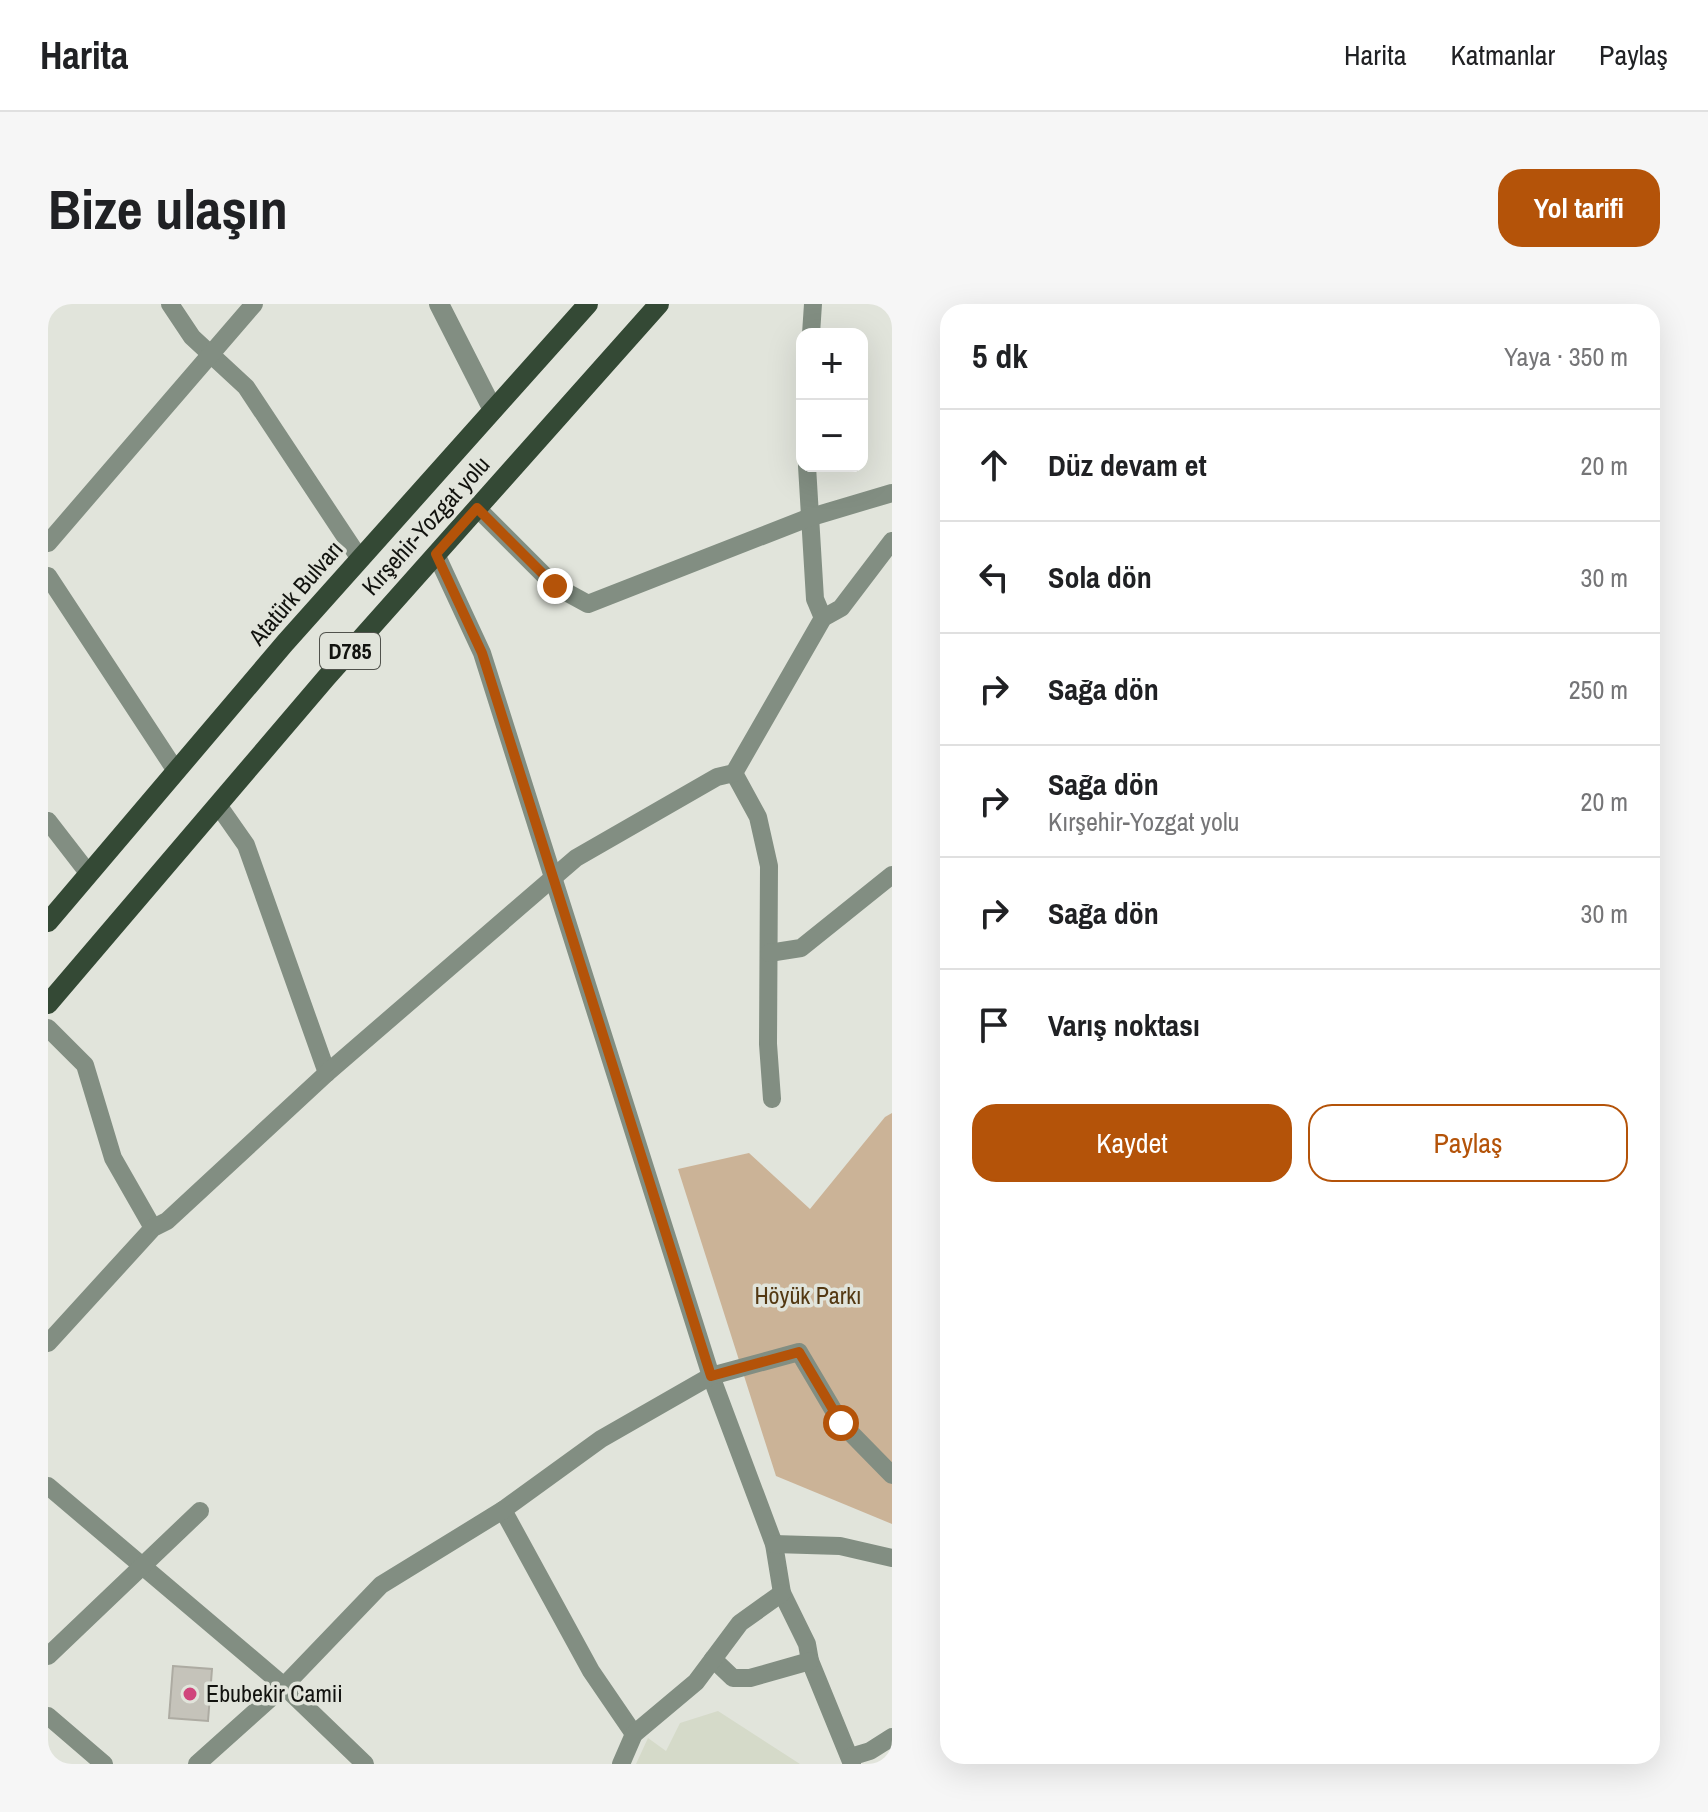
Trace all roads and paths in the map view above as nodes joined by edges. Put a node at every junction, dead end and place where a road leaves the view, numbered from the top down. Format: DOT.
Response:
graph roads {
  1 [pos="170,304"];
  2 [pos="254,304"];
  3 [pos="439,304"];
  4 [pos="588,304"];
  5 [pos="659,304"];
  6 [pos="813,304"];
  7 [pos="811,328"];
  8 [pos="212,353"];
  9 [pos="493,410"];
  10 [pos="807,472"];
  11 [pos="892,493"];
  12 [pos="477,508"];
  13 [pos="808,518"];
  14 [pos="892,541"];
  15 [pos="48,543"];
  16 [pos="436,554"];
  17 [pos="360,559"];
  18 [pos="48,576"];
  19 [pos="823,618"];
  20 [pos="176,771"];
  21 [pos="734,773"];
  22 [pos="218,805"];
  23 [pos="48,821"];
  24 [pos="89,874"];
  25 [pos="892,875"];
  26 [pos="554,880"];
  27 [pos="48,922"];
  28 [pos="769,953"];
  29 [pos="48,1004"];
  30 [pos="48,1028"];
  31 [pos="327,1073"];
  32 [pos="772,1099"];
  33 [pos="153,1228"];
  34 [pos="48,1343"];
  35 [pos="711,1376"];
  36 [pos="892,1475"];
  37 [pos="48,1486"];
  38 [pos="503,1510"];
  39 [pos="200,1511"];
  40 [pos="774,1544"];
  41 [pos="892,1558"];
  42 [pos="142,1565"];
  43 [pos="782,1593"];
  44 [pos="48,1656"];
  45 [pos="713,1659"];
  46 [pos="810,1661"];
  47 [pos="284,1686"];
  48 [pos="48,1716"];
  49 [pos="634,1734"];
  50 [pos="892,1737"];
  51 [pos="851,1761"];
  52 [pos="104,1764"];
  53 [pos="197,1764"];
  54 [pos="365,1764"];
  55 [pos="621,1764"];
  1 -- 8 [label="street"];
  2 -- 8 [label="street"];
  3 -- 9 [label="street"];
  4 -- 9 [label="main road, Atatürk Bulvarı / D785"];
  5 -- 12 [label="main road, Kırşehir-Yozgat yolu / D785"];
  6 -- 7 [label="street"];
  8 -- 15 [label="street"];
  8 -- 17 [label="street"];
  9 -- 17 [label="main road, Atatürk Bulvarı / D785"];
  10 -- 13 [label="street"];
  11 -- 13 [label="street"];
  12 -- 13 [label="street"];
  12 -- 16 [label="main road, Kırşehir-Yozgat yolu / D785"];
  13 -- 19 [label="street"];
  14 -- 19 [label="street"];
  16 -- 22 [label="main road, Kırşehir-Yozgat yolu / D785"];
  16 -- 26 [label="street"];
  17 -- 20 [label="main road, Atatürk Bulvarı / D785"];
  18 -- 20 [label="street"];
  19 -- 21 [label="street"];
  20 -- 24 [label="main road, Atatürk Bulvarı / D785"];
  21 -- 26 [label="street"];
  21 -- 28 [label="street"];
  22 -- 29 [label="main road, Kırşehir-Yozgat yolu / D785"];
  22 -- 31 [label="street"];
  23 -- 24 [label="street"];
  24 -- 27 [label="main road, Atatürk Bulvarı / D785"];
  25 -- 28 [label="street"];
  26 -- 31 [label="street"];
  26 -- 35 [label="street"];
  28 -- 32 [label="street"];
  30 -- 33 [label="street"];
  31 -- 33 [label="street"];
  33 -- 34 [label="street"];
  35 -- 36 [label="street"];
  35 -- 38 [label="street"];
  35 -- 40 [label="street"];
  37 -- 42 [label="street"];
  38 -- 47 [label="street"];
  38 -- 49 [label="street"];
  39 -- 42 [label="street"];
  40 -- 41 [label="street"];
  40 -- 43 [label="street"];
  42 -- 44 [label="street"];
  42 -- 47 [label="street"];
  43 -- 45 [label="street"];
  43 -- 46 [label="street"];
  45 -- 46 [label="street"];
  45 -- 49 [label="street"];
  46 -- 51 [label="street"];
  47 -- 53 [label="street"];
  47 -- 54 [label="street"];
  48 -- 52 [label="street"];
  49 -- 55 [label="street"];
  50 -- 51 [label="street"];
}
